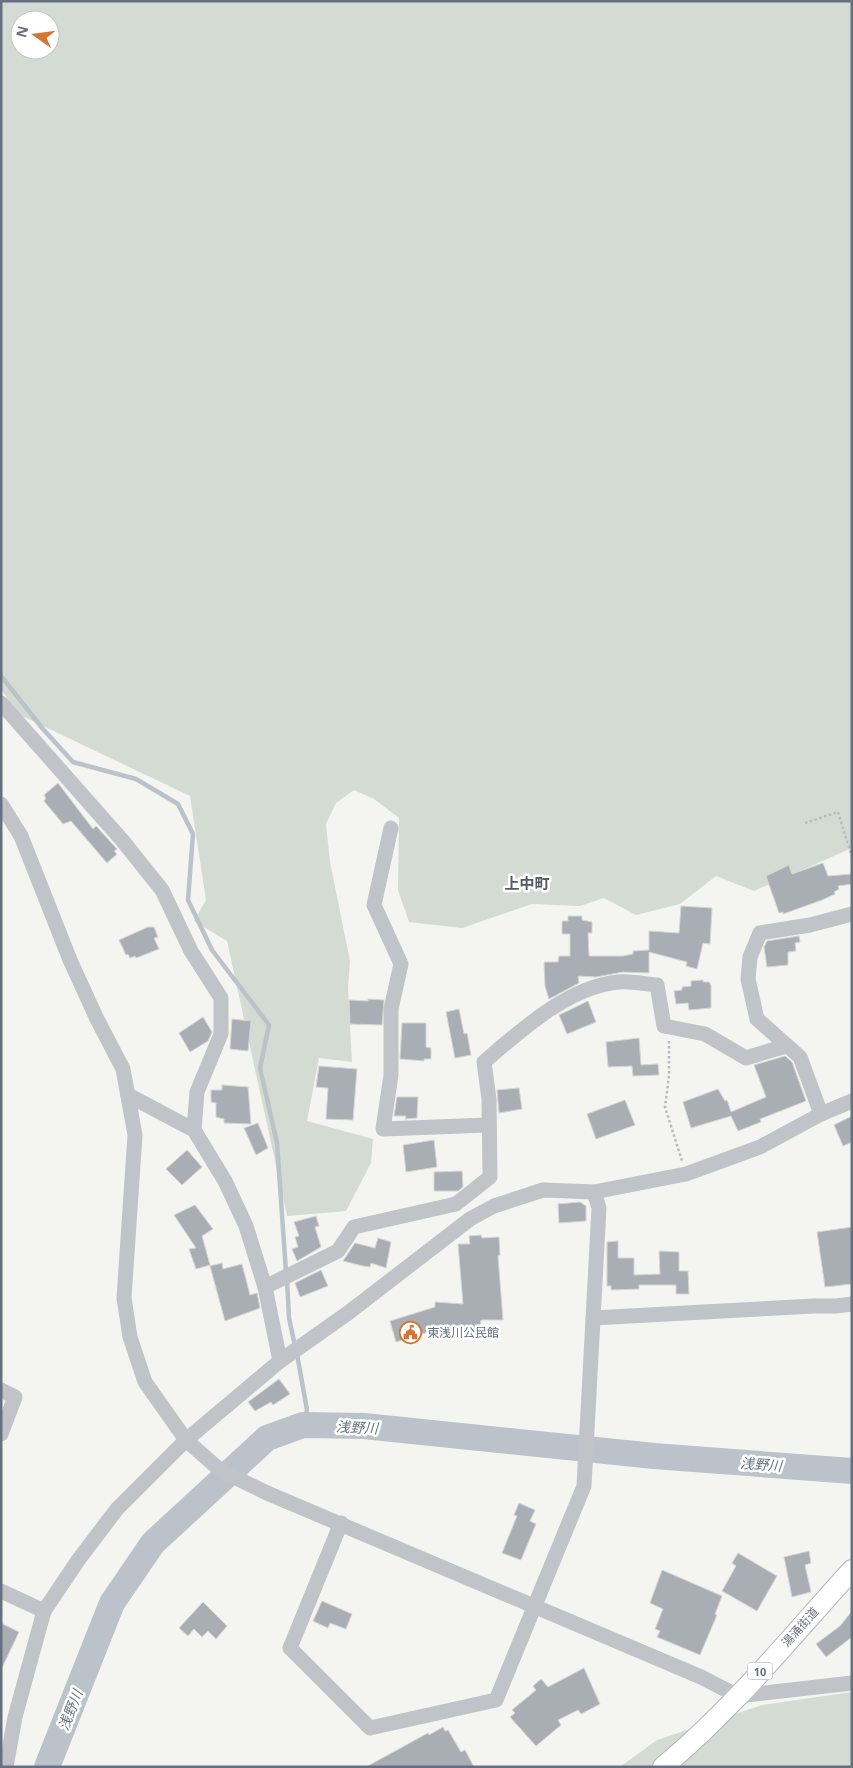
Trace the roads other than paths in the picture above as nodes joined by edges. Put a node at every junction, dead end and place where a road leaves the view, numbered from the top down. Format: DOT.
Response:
graph roads {
  1 [pos="1,703"];
  2 [pos="1,804"];
  3 [pos="391,828"];
  4 [pos="852,914"];
  5 [pos="786,1046"];
  6 [pos="128,1095"];
  7 [pos="852,1101"];
  8 [pos="821,1114"];
  9 [pos="488,1125"];
  10 [pos="194,1130"];
  11 [pos="594,1192"];
  12 [pos="269,1285"];
  13 [pos="852,1304"];
  14 [pos="593,1318"];
  15 [pos="284,1358"];
  16 [pos="1,1390"];
  17 [pos="1,1434"];
  18 [pos="186,1440"];
  19 [pos="342,1523"];
  20 [pos="852,1570"];
  21 [pos="1,1591"];
  22 [pos="535,1606"];
  23 [pos="44,1611"];
  24 [pos="852,1683"];
  25 [pos="738,1696"];
  26 [pos="6,1767"];
  27 [pos="663,1767"];
  1 -- 10 [label="street"];
  2 -- 6 [label="street"];
  3 -- 9 [label="street"];
  4 -- 5 [label="street"];
  5 -- 8 [label="street"];
  5 -- 9 [label="street"];
  6 -- 10 [label="street"];
  6 -- 18 [label="street"];
  7 -- 8 [label="street"];
  8 -- 11 [label="street"];
  9 -- 12 [label="street"];
  10 -- 12 [label="street"];
  11 -- 14 [label="street"];
  11 -- 15 [label="street"];
  12 -- 15 [label="street"];
  13 -- 14 [label="street"];
  14 -- 22 [label="street"];
  15 -- 18 [label="street"];
  16 -- 17 [label="street"];
  18 -- 19 [label="street"];
  18 -- 23 [label="street"];
  19 -- 22 [label="street"];
  19 -- 22 [label="street"];
  20 -- 25 [label="main road, 湯涌街道 / 10"];
  21 -- 23 [label="street"];
  22 -- 25 [label="street"];
  23 -- 26 [label="street"];
  24 -- 25 [label="street"];
  25 -- 27 [label="main road, 湯涌街道 / 10"];
}
